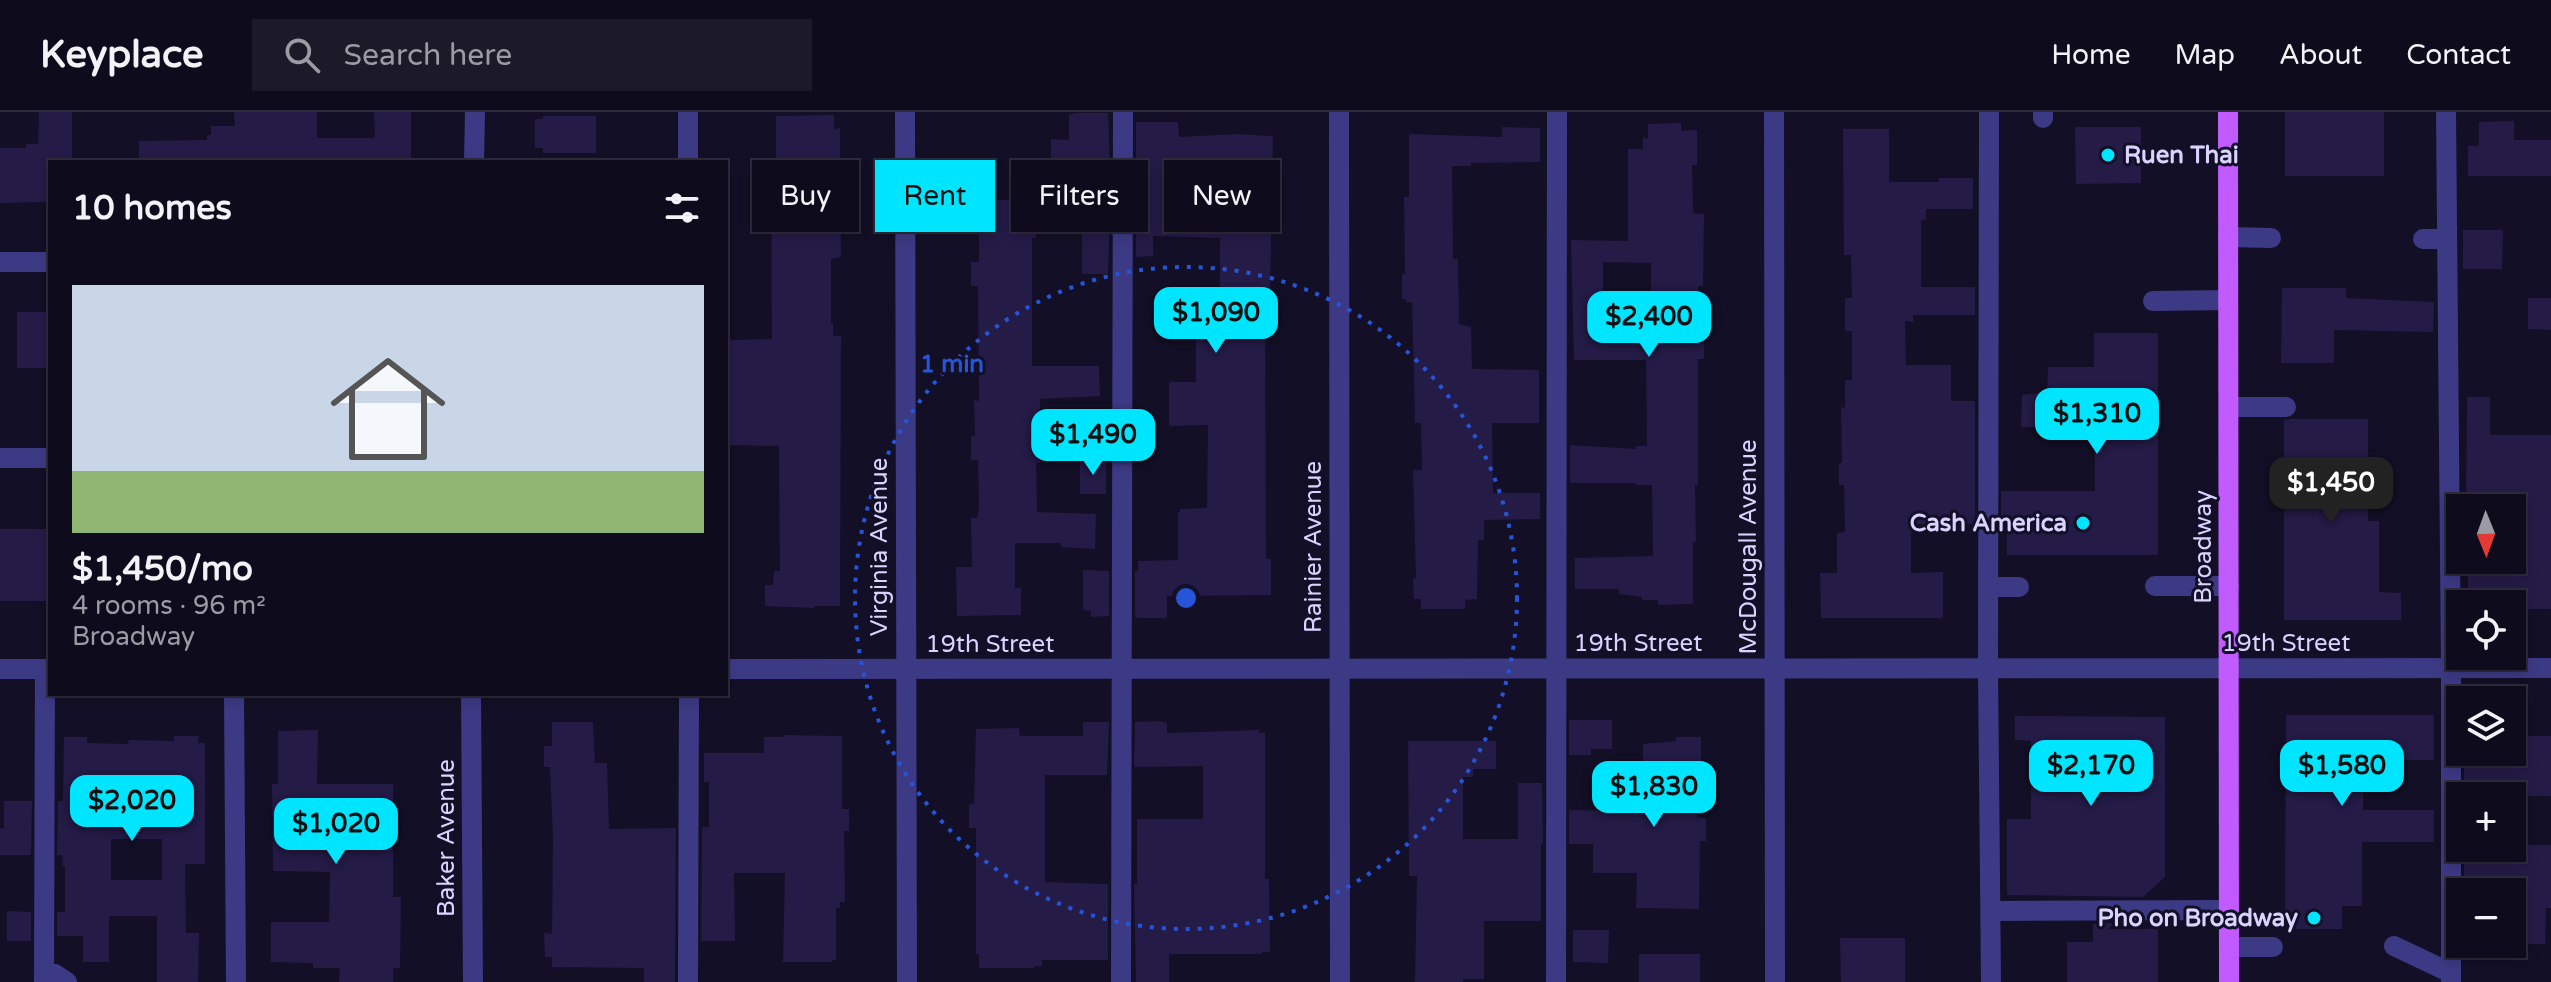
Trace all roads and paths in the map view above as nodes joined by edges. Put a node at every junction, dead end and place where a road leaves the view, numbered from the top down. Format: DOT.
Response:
graph roads {
  1 [pos="475,112"];
  2 [pos="688,112"];
  3 [pos="905,112"];
  4 [pos="1123,112"];
  5 [pos="1339,112"];
  6 [pos="1557,112"];
  7 [pos="1774,112"];
  8 [pos="1989,112"];
  9 [pos="2228,112"];
  10 [pos="2446,112"];
  11 [pos="474,160"];
  12 [pos="688,160"];
  13 [pos="2228,237"];
  14 [pos="2271,238"];
  15 [pos="2423,239"];
  16 [pos="2447,239"];
  17 [pos="0,262"];
  18 [pos="48,262"];
  19 [pos="2228,300"];
  20 [pos="2153,301"];
  21 [pos="2229,407"];
  22 [pos="2286,407"];
  23 [pos="0,458"];
  24 [pos="48,458"];
  25 [pos="2155,586"];
  26 [pos="2229,586"];
  27 [pos="1989,587"];
  28 [pos="2019,587"];
  29 [pos="2448,590"];
  30 [pos="2446,668"];
  31 [pos="2526,668"];
  32 [pos="2551,668"];
  33 [pos="0,669"];
  34 [pos="47,669"];
  35 [pos="728,669"];
  36 [pos="1339,669"];
  37 [pos="1557,669"];
  38 [pos="1775,669"];
  39 [pos="1988,669"];
  40 [pos="905,670"];
  41 [pos="1121,670"];
  42 [pos="2230,670"];
  43 [pos="2451,670"];
  44 [pos="234,696"];
  45 [pos="471,696"];
  46 [pos="689,696"];
  47 [pos="2229,910"];
  48 [pos="1991,911"];
  49 [pos="2394,946"];
  50 [pos="2229,947"];
  51 [pos="2273,947"];
  52 [pos="44,978"];
  53 [pos="2451,978"];
  54 [pos="67,982"];
  55 [pos="236,982"];
  56 [pos="473,982"];
  57 [pos="688,982"];
  58 [pos="907,982"];
  59 [pos="1121,982"];
  60 [pos="1340,982"];
  61 [pos="1556,982"];
  62 [pos="1775,982"];
  63 [pos="1991,982"];
  64 [pos="2229,982"];
  1 -- 11 [label="street"];
  2 -- 12 [label="street"];
  3 -- 40 [label="street, Virginia Avenue"];
  4 -- 41 [label="street"];
  5 -- 36 [label="street, Rainier Avenue"];
  6 -- 37 [label="street"];
  7 -- 38 [label="street, McDougall Avenue"];
  8 -- 27 [label="street"];
  9 -- 13 [label="main road, Broadway"];
  10 -- 16 [label="street"];
  13 -- 14 [label="street"];
  13 -- 19 [label="main road, Broadway"];
  15 -- 16 [label="street"];
  16 -- 29 [label="street"];
  17 -- 18 [label="street"];
  19 -- 20 [label="street"];
  19 -- 21 [label="main road, Broadway"];
  21 -- 22 [label="street"];
  21 -- 26 [label="main road, Broadway"];
  23 -- 24 [label="street"];
  25 -- 26 [label="street"];
  26 -- 42 [label="main road, Broadway"];
  27 -- 28 [label="street"];
  27 -- 39 [label="street"];
  30 -- 42 [label="street, 19th Street"];
  31 -- 32 [label="street, 19th Street"];
  33 -- 34 [label="street"];
  34 -- 52 [label="street"];
  35 -- 40 [label="street, 19th Street"];
  36 -- 37 [label="street, 19th Street"];
  36 -- 41 [label="street, 19th Street"];
  36 -- 60 [label="street, Rainier Avenue"];
  37 -- 38 [label="street, 19th Street"];
  37 -- 61 [label="street"];
  38 -- 39 [label="street, 19th Street"];
  38 -- 62 [label="street, McDougall Avenue"];
  39 -- 42 [label="street, 19th Street"];
  39 -- 48 [label="street"];
  40 -- 41 [label="street, 19th Street"];
  40 -- 58 [label="street, Virginia Avenue"];
  41 -- 59 [label="street"];
  42 -- 47 [label="main road, Broadway"];
  43 -- 53 [label="street"];
  44 -- 55 [label="street"];
  45 -- 56 [label="street, Baker Avenue"];
  46 -- 57 [label="street"];
  47 -- 48 [label="street"];
  47 -- 50 [label="main road, Broadway"];
  48 -- 63 [label="street"];
  49 -- 53 [label="street"];
  50 -- 51 [label="street"];
  50 -- 64 [label="main road, Broadway"];
  52 -- 54 [label="street"];
}
